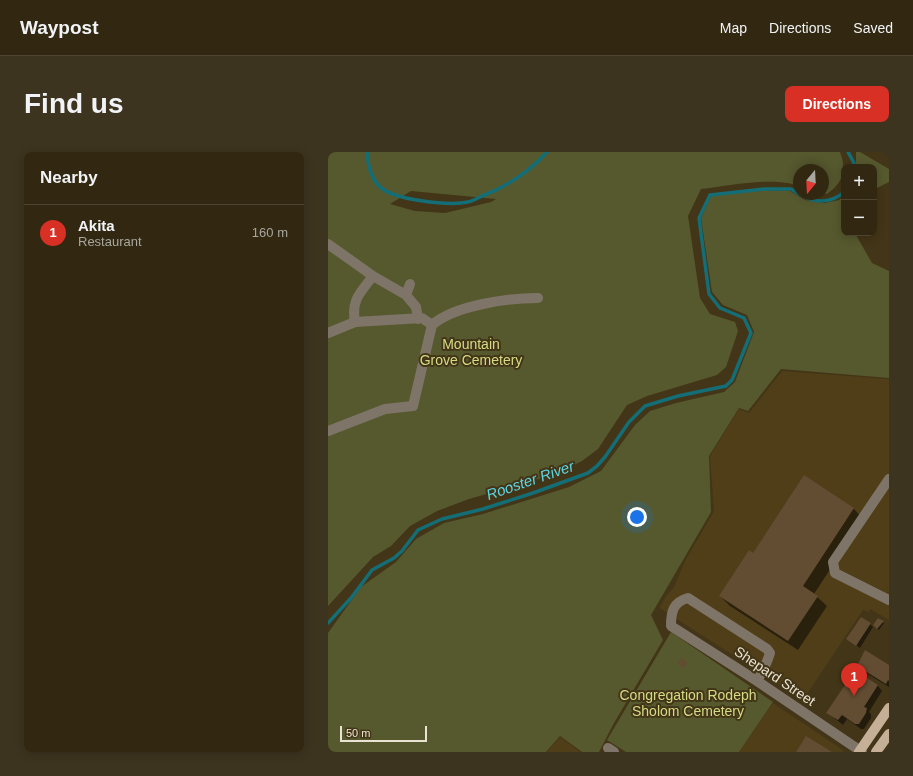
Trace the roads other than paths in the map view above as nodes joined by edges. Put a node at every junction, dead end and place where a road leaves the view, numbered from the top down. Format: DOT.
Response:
graph roads {
  1 [pos="328,244"];
  2 [pos="373,276"];
  3 [pos="410,284"];
  4 [pos="406,295"];
  5 [pos="538,298"];
  6 [pos="418,319"];
  7 [pos="355,322"];
  8 [pos="432,325"];
  9 [pos="328,333"];
  10 [pos="328,432"];
  11 [pos="889,479"];
  12 [pos="889,600"];
  13 [pos="757,681"];
  14 [pos="889,708"];
  15 [pos="889,734"];
  16 [pos="861,752"];
  17 [pos="876,752"];
  1 -- 2 [label="street"];
  2 -- 4 [label="street"];
  2 -- 7 [label="street"];
  3 -- 4 [label="street"];
  4 -- 6 [label="street"];
  5 -- 8 [label="street"];
  6 -- 7 [label="street"];
  6 -- 8 [label="street"];
  7 -- 9 [label="street"];
  8 -- 10 [label="street"];
  11 -- 12 [label="street"];
  13 -- 13 [label="street, Shepard Street"];
  13 -- 16 [label="street, Shepard Street"];
  14 -- 16 [label="main road"];
  15 -- 17 [label="main road"];
}
